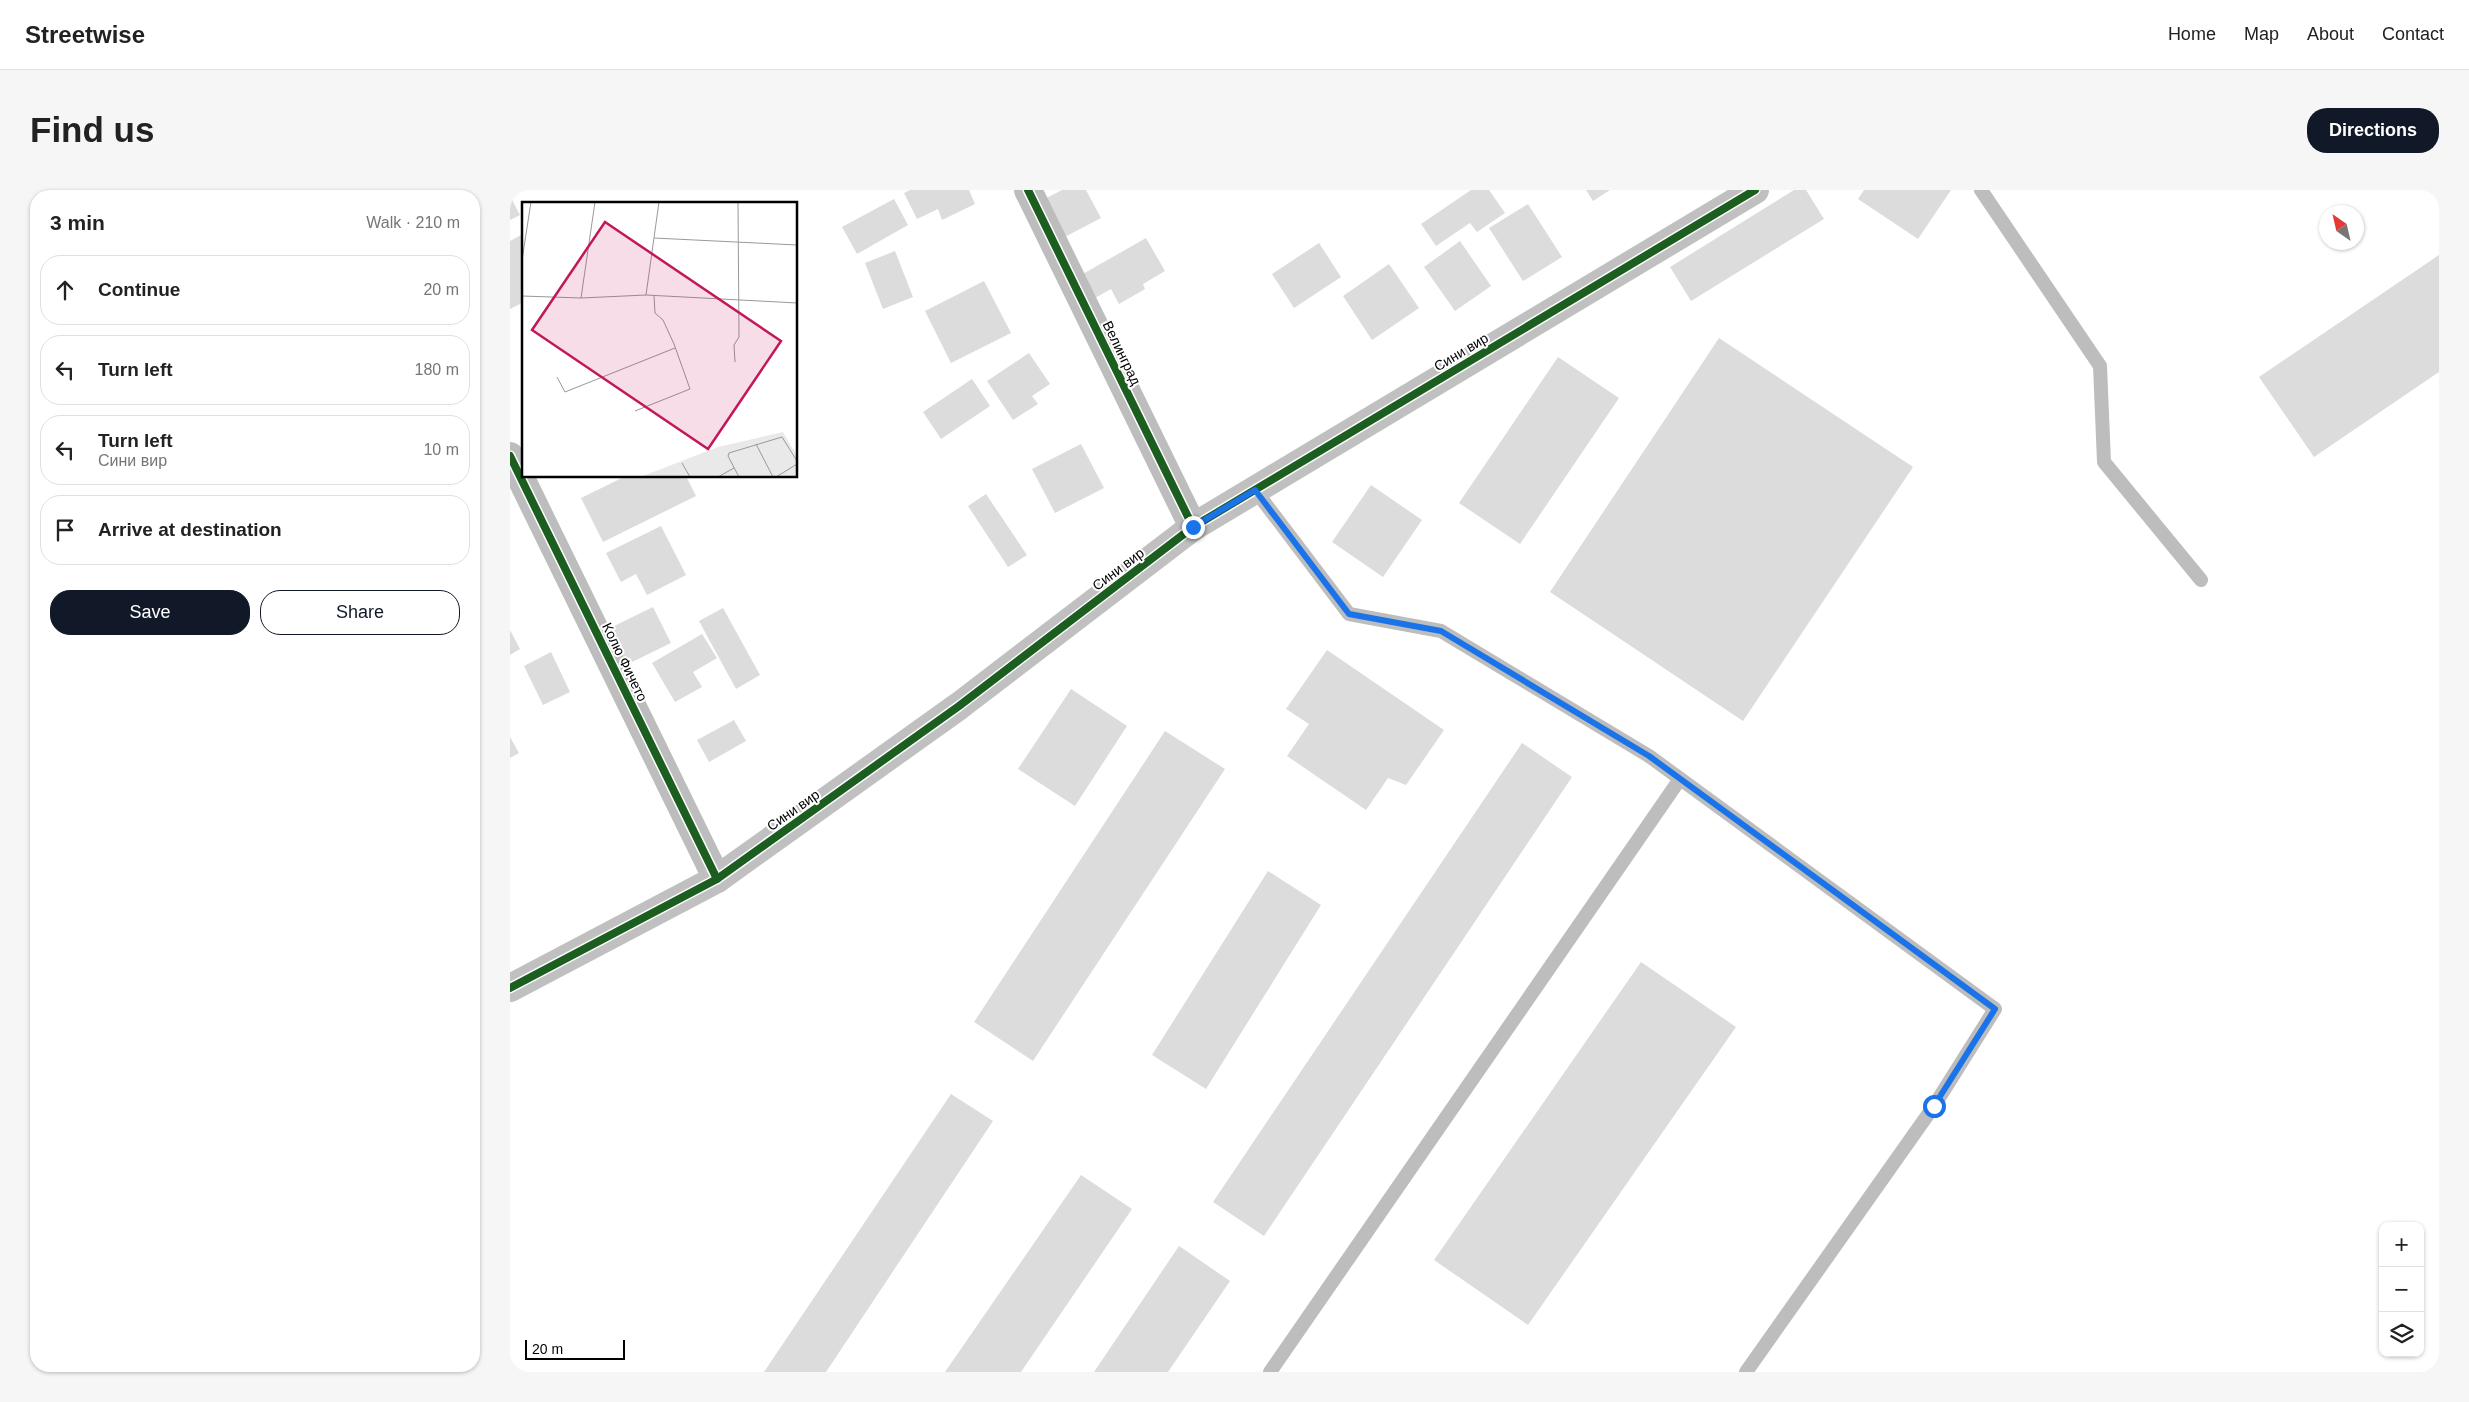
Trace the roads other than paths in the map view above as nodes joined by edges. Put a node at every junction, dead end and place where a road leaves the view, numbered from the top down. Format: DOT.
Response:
graph roads {
  1 [pos="1028,190"];
  2 [pos="1755,190"];
  3 [pos="1981,190"];
  4 [pos="510,456"];
  5 [pos="1255,490"];
  6 [pos="1193,527"];
  7 [pos="2201,580"];
  8 [pos="1680,779"];
  9 [pos="717,879"];
  10 [pos="510,988"];
  11 [pos="1270,1372"];
  12 [pos="1746,1372"];
  1 -- 6 [label="street, Велинград"];
  2 -- 5 [label="street, Сини вир"];
  3 -- 7 [label="lane"];
  4 -- 9 [label="street, Колю Фичето"];
  5 -- 6 [label="street, Сини вир"];
  5 -- 8 [label="lane"];
  6 -- 9 [label="street, Сини вир"];
  8 -- 11 [label="lane"];
  8 -- 12 [label="lane"];
  9 -- 10 [label="street, Сини вир"];
}
